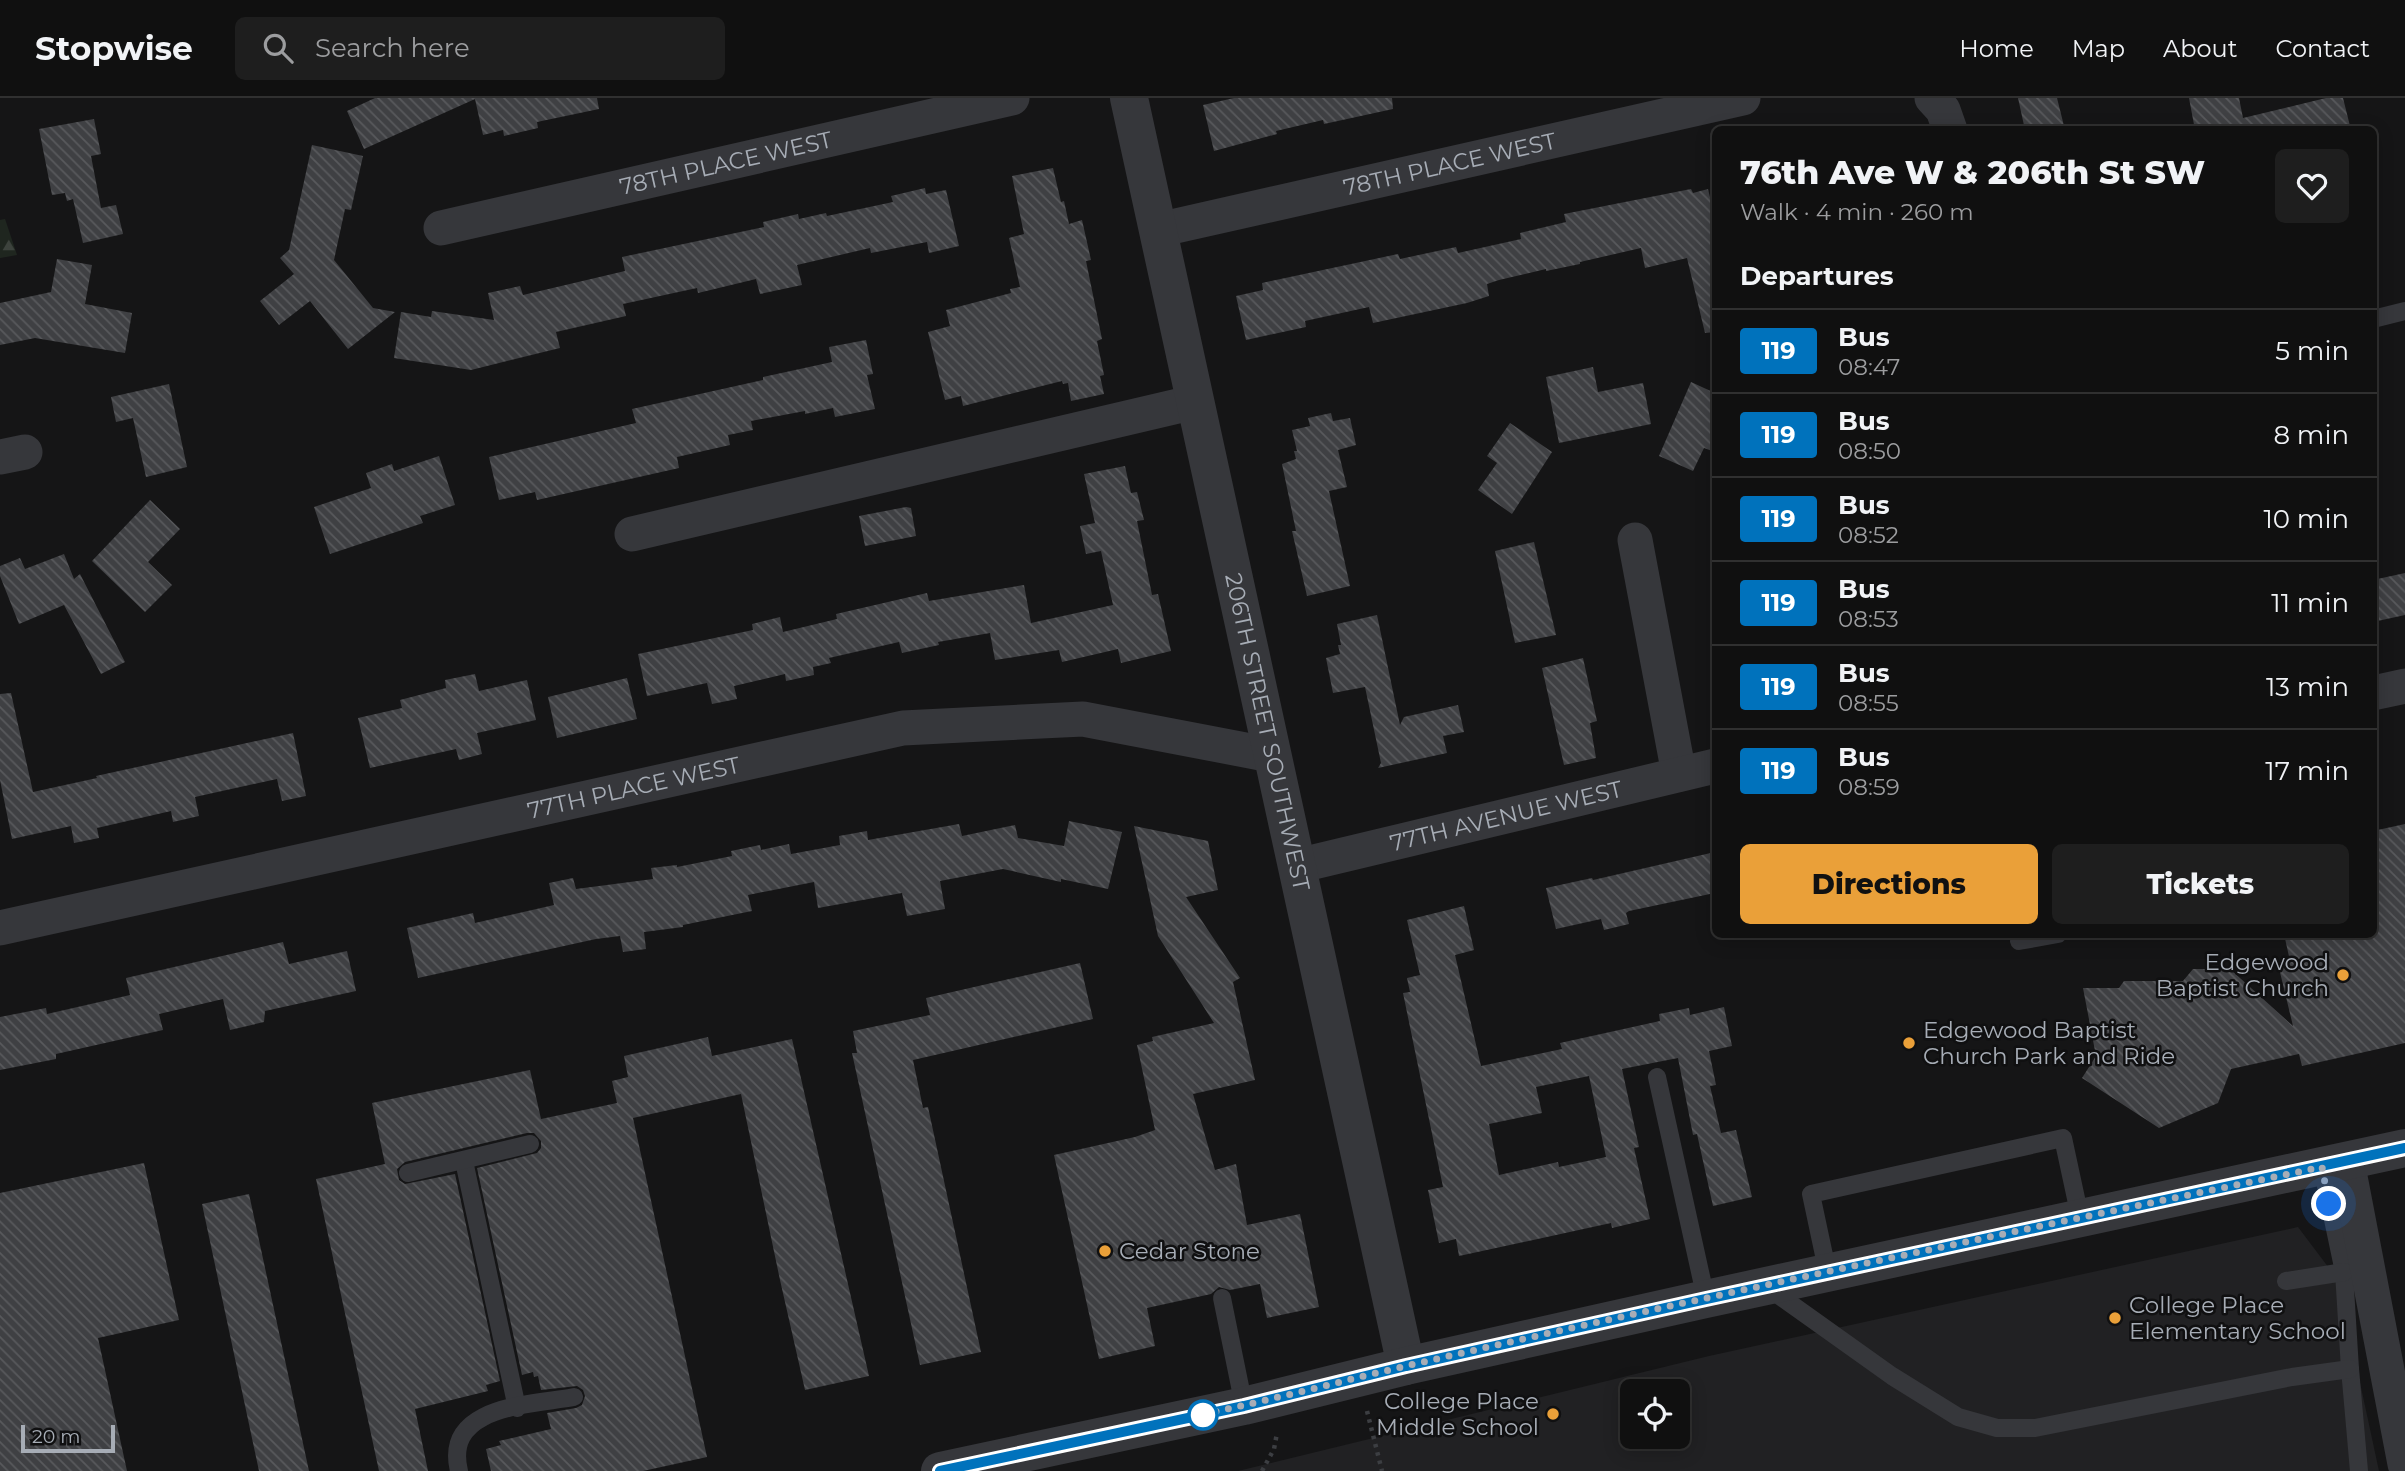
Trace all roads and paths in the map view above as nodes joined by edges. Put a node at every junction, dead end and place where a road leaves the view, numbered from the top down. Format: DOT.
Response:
graph roads {
  1 [pos="1012,98"];
  2 [pos="1129,98"];
  3 [pos="1743,98"];
  4 [pos="1932,98"];
  5 [pos="1949,126"];
  6 [pos="441,228"];
  7 [pos="1158,230"];
  8 [pos="2405,312"];
  9 [pos="2377,318"];
  10 [pos="1195,402"];
  11 [pos="632,534"];
  12 [pos="1635,540"];
  13 [pos="2405,686"];
  14 [pos="2377,692"];
  15 [pos="1271,755"];
  16 [pos="1712,767"];
  17 [pos="1679,774"];
  18 [pos="1297,866"];
  19 [pos="0,928"];
  20 [pos="2032,938"];
  21 [pos="2019,940"];
  22 [pos="1657,1077"];
  23 [pos="530,1144"];
  24 [pos="2405,1148"];
  25 [pos="464,1161"];
  26 [pos="2335,1164"];
  27 [pos="408,1173"];
  28 [pos="2080,1217"];
  29 [pos="2344,1272"];
  30 [pos="1828,1274"];
  31 [pos="2286,1281"];
  32 [pos="1766,1286"];
  33 [pos="1222,1298"];
  34 [pos="1706,1299"];
  35 [pos="1406,1366"];
  36 [pos="2350,1369"];
  37 [pos="574,1397"];
  38 [pos="1244,1406"];
  39 [pos="517,1408"];
  40 [pos="1367,1410"];
  41 [pos="1278,1430"];
  42 [pos="2405,1464"];
  43 [pos="459,1471"];
  44 [pos="940,1471"];
  45 [pos="1262,1471"];
  46 [pos="1382,1471"];
  47 [pos="2359,1471"];
  1 -- 6 [label="street, 78TH PLACE WEST"];
  2 -- 7 [label="street, 206TH STREET SOUTHWEST"];
  3 -- 7 [label="street, 78TH PLACE WEST"];
  4 -- 5 [label="street"];
  7 -- 10 [label="street, 206TH STREET SOUTHWEST"];
  8 -- 9 [label="lane"];
  10 -- 11 [label="street"];
  10 -- 15 [label="street, 206TH STREET SOUTHWEST"];
  12 -- 17 [label="street"];
  13 -- 14 [label="street"];
  15 -- 18 [label="street, 206TH STREET SOUTHWEST"];
  15 -- 19 [label="street, 77TH PLACE WEST"];
  16 -- 17 [label="street, 77TH AVENUE WEST"];
  17 -- 18 [label="street, 77TH AVENUE WEST"];
  18 -- 35 [label="street, 206TH STREET SOUTHWEST"];
  20 -- 21 [label="lane"];
  22 -- 34 [label="lane"];
  23 -- 25 [label="lane"];
  24 -- 26 [label="street"];
  25 -- 27 [label="lane"];
  25 -- 39 [label="lane"];
  26 -- 28 [label="street"];
  26 -- 29 [label="lane"];
  26 -- 42 [label="street"];
  28 -- 30 [label="street"];
  28 -- 30 [label="lane"];
  29 -- 31 [label="lane"];
  29 -- 36 [label="lane"];
  30 -- 32 [label="street"];
  32 -- 34 [label="street"];
  32 -- 36 [label="lane"];
  33 -- 38 [label="lane"];
  34 -- 35 [label="street"];
  35 -- 38 [label="street"];
  36 -- 47 [label="lane"];
  37 -- 39 [label="lane"];
  38 -- 44 [label="street"];
  39 -- 43 [label="lane"];
  40 -- 46 [label="path"];
  41 -- 45 [label="path"];
}
